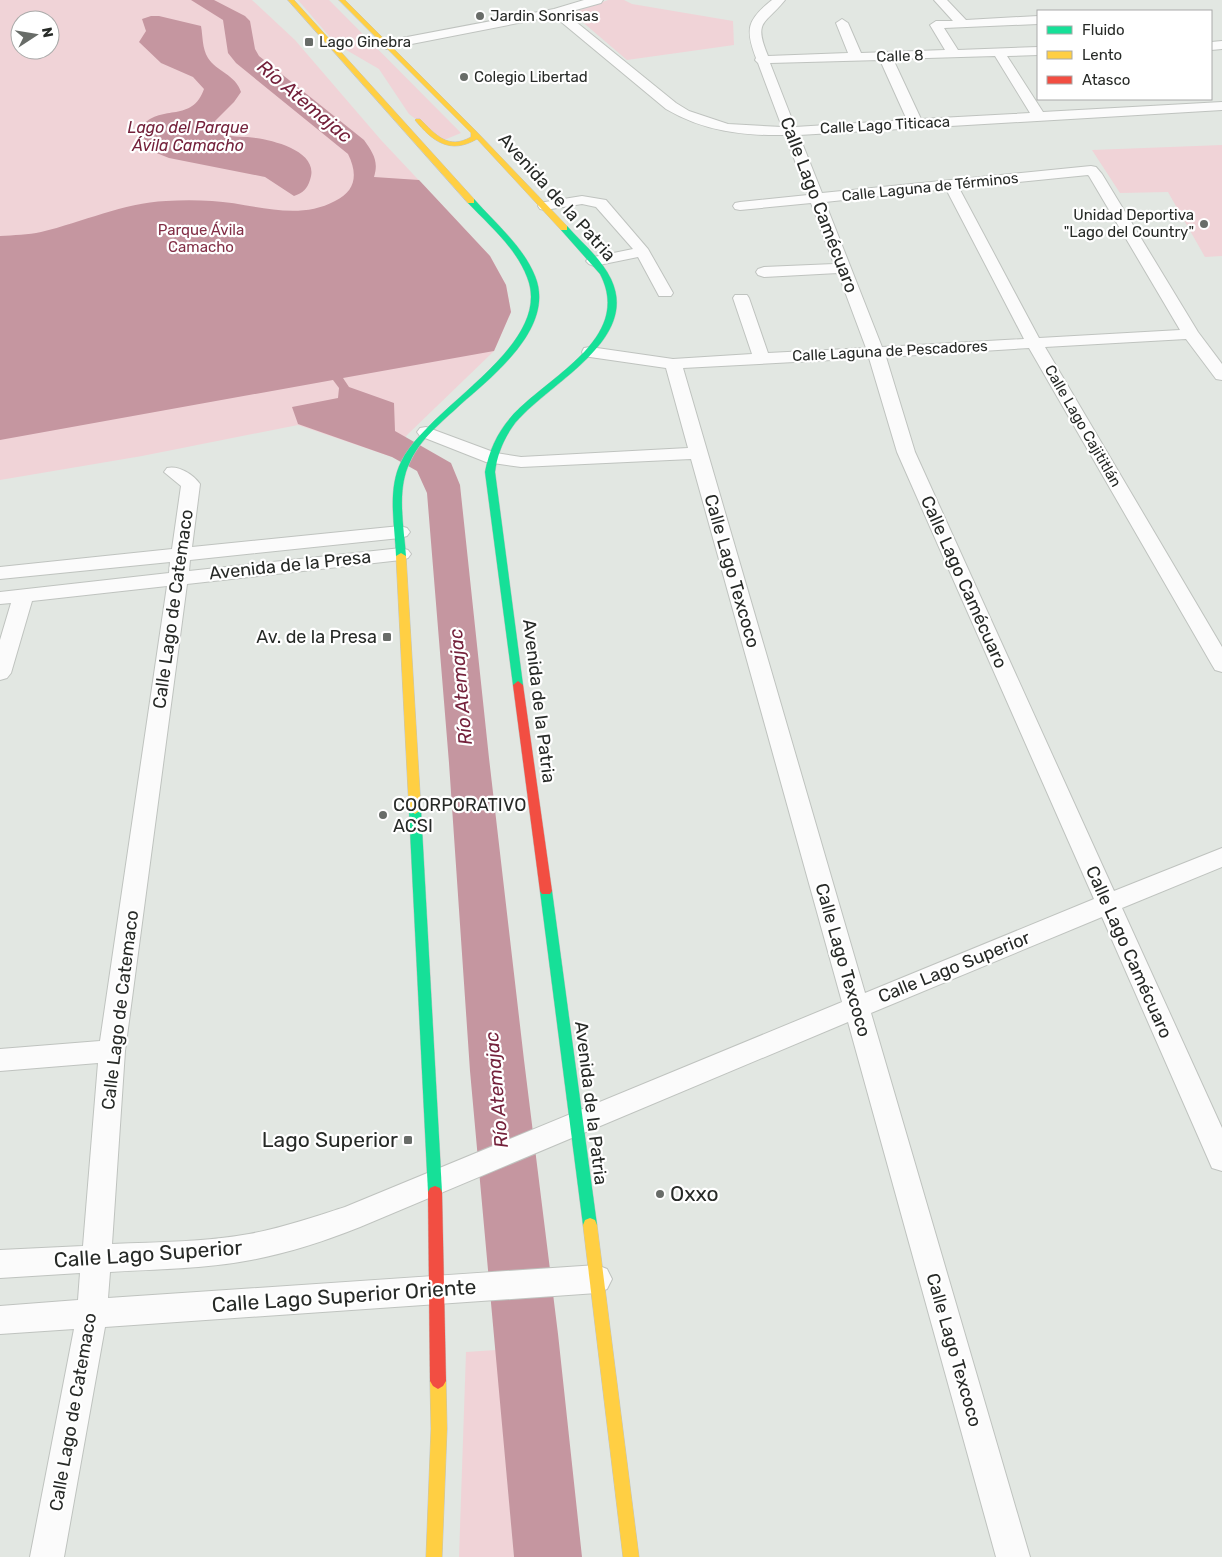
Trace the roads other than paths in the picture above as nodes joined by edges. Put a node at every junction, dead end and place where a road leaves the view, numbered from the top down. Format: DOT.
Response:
graph roads {
  1 [pos="342,0"];
  2 [pos="597,0"];
  3 [pos="783,0"];
  4 [pos="940,0"];
  5 [pos="291,1"];
  6 [pos="556,12"];
  7 [pos="1037,20"];
  8 [pos="842,22"];
  9 [pos="960,22"];
  10 [pos="330,44"];
  11 [pos="386,44"];
  12 [pos="1037,51"];
  13 [pos="999,52"];
  14 [pos="954,54"];
  15 [pos="885,56"];
  16 [pos="856,57"];
  17 [pos="761,60"];
  18 [pos="376,77"];
  19 [pos="1151,100"];
  20 [pos="1222,106"];
  21 [pos="1158,110"];
  22 [pos="411,112"];
  23 [pos="1039,117"];
  24 [pos="916,124"];
  25 [pos="790,131"];
  26 [pos="474,132"];
  27 [pos="950,184"];
  28 [pos="817,199"];
  29 [pos="545,206"];
  30 [pos="740,206"];
  31 [pos="643,252"];
  32 [pos="594,261"];
  33 [pos="844,268"];
  34 [pos="764,272"];
  35 [pos="665,292"];
  36 [pos="741,298"];
  37 [pos="1191,334"];
  38 [pos="1034,343"];
  39 [pos="590,352"];
  40 [pos="876,352"];
  41 [pos="762,359"];
  42 [pos="673,364"];
  43 [pos="1222,375"];
  44 [pos="421,437"];
  45 [pos="699,453"];
  46 [pos="492,458"];
  47 [pos="173,472"];
  48 [pos="400,532"];
  49 [pos="401,554"];
  50 [pos="179,566"];
  51 [pos="0,573"];
  52 [pos="24,595"];
  53 [pos="0,598"];
  54 [pos="1222,665"];
  55 [pos="0,673"];
  56 [pos="1222,857"];
  57 [pos="1108,904"];
  58 [pos="857,1006"];
  59 [pos="112,1051"];
  60 [pos="0,1060"];
  61 [pos="565,1128"];
  62 [pos="1222,1159"];
  63 [pos="435,1182"];
  64 [pos="97,1259"];
  65 [pos="0,1264"];
  66 [pos="597,1279"];
  67 [pos="450,1289"];
  68 [pos="92,1314"];
  69 [pos="0,1320"];
  70 [pos="47,1557"];
  71 [pos="434,1557"];
  72 [pos="631,1557"];
  73 [pos="1014,1557"];
  1 -- 11 [label="main road, Avenida de la Patria"];
  2 -- 6 [label="street"];
  3 -- 17 [label="street, Calle Lago Camécuaro"];
  4 -- 9 [label="street"];
  5 -- 10 [label="main road"];
  6 -- 11 [label="street"];
  6 -- 25 [label="street, Calle Lago Titicaca"];
  7 -- 9 [label="street"];
  8 -- 16 [label="street"];
  9 -- 14 [label="street"];
  10 -- 18 [label="main road"];
  10 -- 44 [label="main road"];
  11 -- 26 [label="main road, Avenida de la Patria"];
  12 -- 13 [label="street, Calle 8"];
  13 -- 14 [label="street, Calle 8"];
  13 -- 23 [label="street"];
  14 -- 15 [label="street, Calle 8"];
  15 -- 16 [label="street, Calle 8"];
  15 -- 24 [label="street"];
  16 -- 17 [label="street, Calle 8"];
  17 -- 25 [label="street, Calle Lago Camécuaro"];
  19 -- 21 [label="street"];
  20 -- 21 [label="street, Calle Lago Titicaca"];
  21 -- 23 [label="street, Calle Lago Titicaca"];
  22 -- 26 [label="main road"];
  23 -- 24 [label="street, Calle Lago Titicaca"];
  24 -- 25 [label="street, Calle Lago Titicaca"];
  25 -- 28 [label="street, Calle Lago Camécuaro"];
  26 -- 29 [label="main road, Avenida de la Patria"];
  27 -- 28 [label="street, Calle Laguna de Términos"];
  27 -- 37 [label="street, Calle Laguna de Términos"];
  27 -- 38 [label="street, Calle Lago Cajititlán"];
  28 -- 30 [label="street, Calle Laguna de Términos"];
  28 -- 33 [label="street, Calle Lago Camécuaro"];
  29 -- 31 [label="street"];
  29 -- 32 [label="main road, Avenida de la Patria"];
  31 -- 32 [label="street"];
  31 -- 35 [label="street"];
  32 -- 39 [label="main road, Avenida de la Patria"];
  33 -- 34 [label="street"];
  33 -- 40 [label="street, Calle Lago Camécuaro"];
  36 -- 41 [label="street"];
  37 -- 38 [label="street, Calle Laguna de Pescadores"];
  37 -- 43 [label="street"];
  38 -- 40 [label="street, Calle Laguna de Pescadores"];
  38 -- 54 [label="street, Calle Lago Cajititlán"];
  39 -- 42 [label="street, Calle Laguna de Pescadores"];
  39 -- 46 [label="main road, Avenida de la Patria"];
  40 -- 41 [label="street, Calle Laguna de Pescadores"];
  40 -- 57 [label="street, Calle Lago Camécuaro"];
  41 -- 42 [label="street, Calle Laguna de Pescadores"];
  42 -- 45 [label="street, Calle Lago Texcoco"];
  44 -- 46 [label="street"];
  44 -- 48 [label="main road"];
  45 -- 46 [label="street"];
  45 -- 58 [label="street, Calle Lago Texcoco"];
  46 -- 61 [label="main road, Avenida de la Patria"];
  47 -- 50 [label="street, Calle Lago de Catemaco"];
  48 -- 49 [label="main road"];
  48 -- 50 [label="street, Avenida de la Presa"];
  49 -- 50 [label="street, Avenida de la Presa"];
  49 -- 63 [label="main road"];
  50 -- 51 [label="street, Avenida de la Presa"];
  50 -- 52 [label="street, Avenida de la Presa"];
  50 -- 59 [label="street, Calle Lago de Catemaco"];
  52 -- 53 [label="street, Avenida de la Presa"];
  52 -- 55 [label="street"];
  56 -- 57 [label="street, Calle Lago Superior"];
  57 -- 58 [label="street, Calle Lago Superior"];
  57 -- 62 [label="street, Calle Lago Camécuaro"];
  58 -- 61 [label="street, Calle Lago Superior"];
  58 -- 73 [label="street, Calle Lago Texcoco"];
  59 -- 60 [label="street"];
  59 -- 64 [label="street, Calle Lago de Catemaco"];
  61 -- 63 [label="street, Calle Lago Superior"];
  61 -- 66 [label="main road, Avenida de la Patria"];
  63 -- 64 [label="street, Calle Lago Superior"];
  63 -- 67 [label="main road"];
  64 -- 65 [label="street, Calle Lago Superior"];
  64 -- 68 [label="street, Calle Lago de Catemaco"];
  66 -- 67 [label="street, Calle Lago Superior Oriente"];
  66 -- 72 [label="main road, Avenida de la Patria"];
  67 -- 68 [label="street, Calle Lago Superior Oriente"];
  67 -- 71 [label="main road"];
  68 -- 69 [label="street"];
  68 -- 70 [label="street, Calle Lago de Catemaco"];
}
